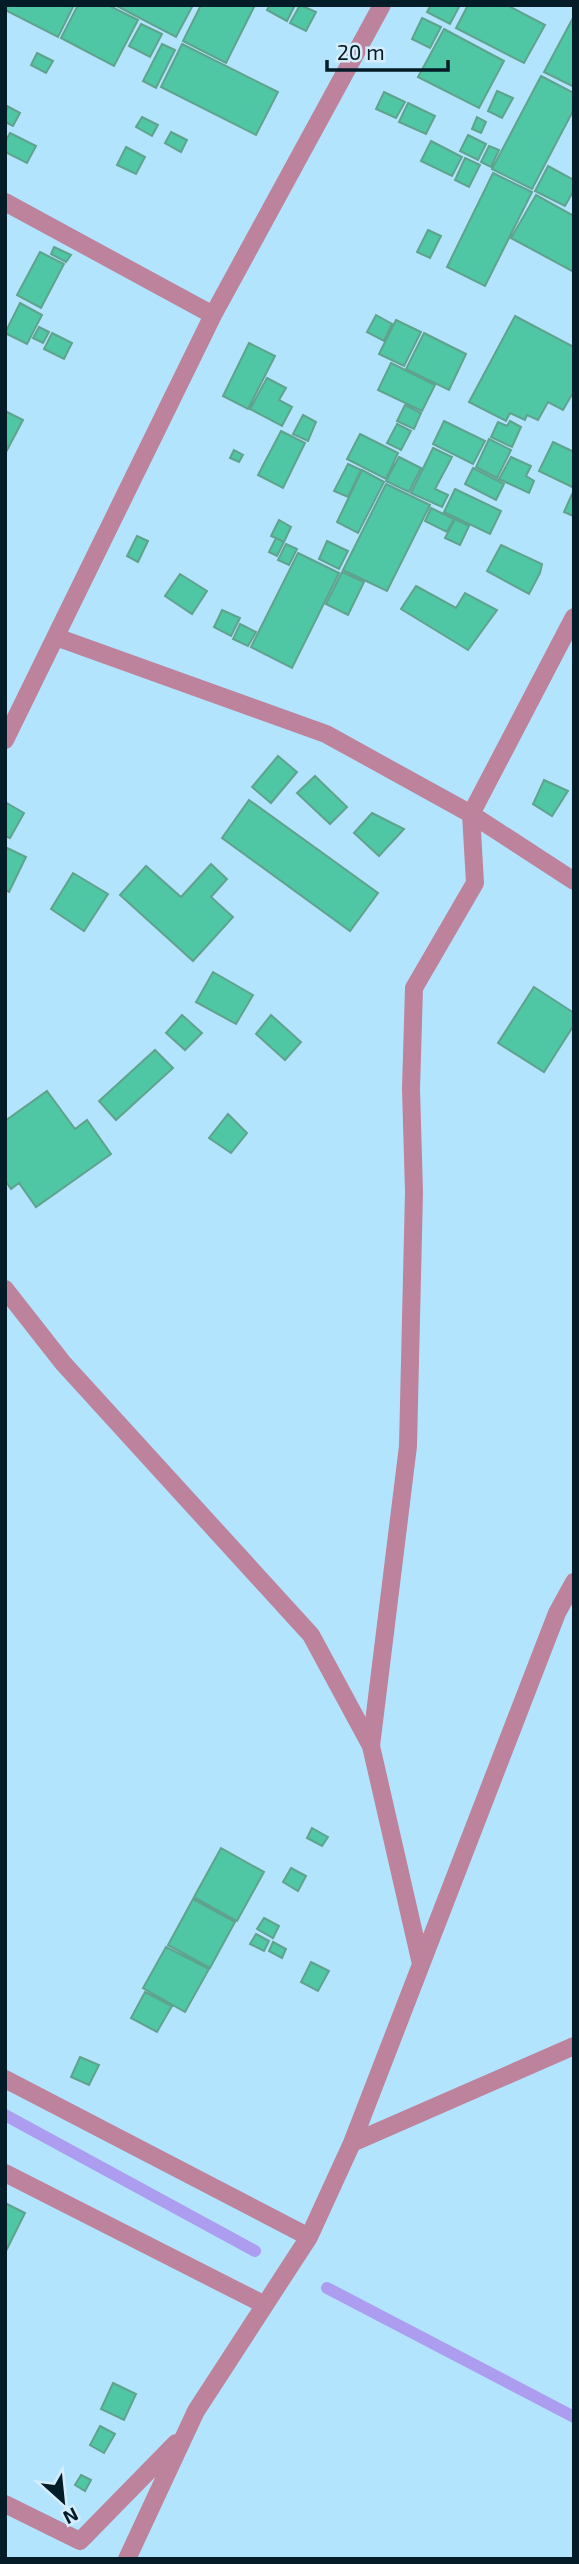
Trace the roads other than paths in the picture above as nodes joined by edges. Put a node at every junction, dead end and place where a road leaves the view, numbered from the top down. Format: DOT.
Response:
graph roads {
  1 [pos="382,5"];
  2 [pos="5,202"];
  3 [pos="213,315"];
  4 [pos="574,617"];
  5 [pos="56,637"];
  6 [pos="5,740"];
  7 [pos="471,814"];
  8 [pos="574,881"];
  9 [pos="5,1289"];
  10 [pos="574,1582"];
  11 [pos="371,1746"];
  12 [pos="421,1964"];
  13 [pos="574,2046"];
  14 [pos="5,2079"];
  15 [pos="352,2143"];
  16 [pos="5,2173"];
  17 [pos="309,2237"];
  18 [pos="265,2305"];
  19 [pos="186,2432"];
  20 [pos="5,2504"];
  21 [pos="127,2559"];
  1 -- 3 [label="street"];
  2 -- 3 [label="street"];
  3 -- 5 [label="street"];
  4 -- 7 [label="street"];
  5 -- 6 [label="street"];
  5 -- 7 [label="street"];
  7 -- 8 [label="street"];
  7 -- 11 [label="street"];
  9 -- 11 [label="street"];
  10 -- 12 [label="street"];
  11 -- 12 [label="street"];
  12 -- 15 [label="street"];
  13 -- 15 [label="street"];
  14 -- 17 [label="street"];
  15 -- 17 [label="street"];
  16 -- 18 [label="street"];
  17 -- 18 [label="street"];
  18 -- 19 [label="street"];
  19 -- 20 [label="street"];
  19 -- 21 [label="street"];
}
